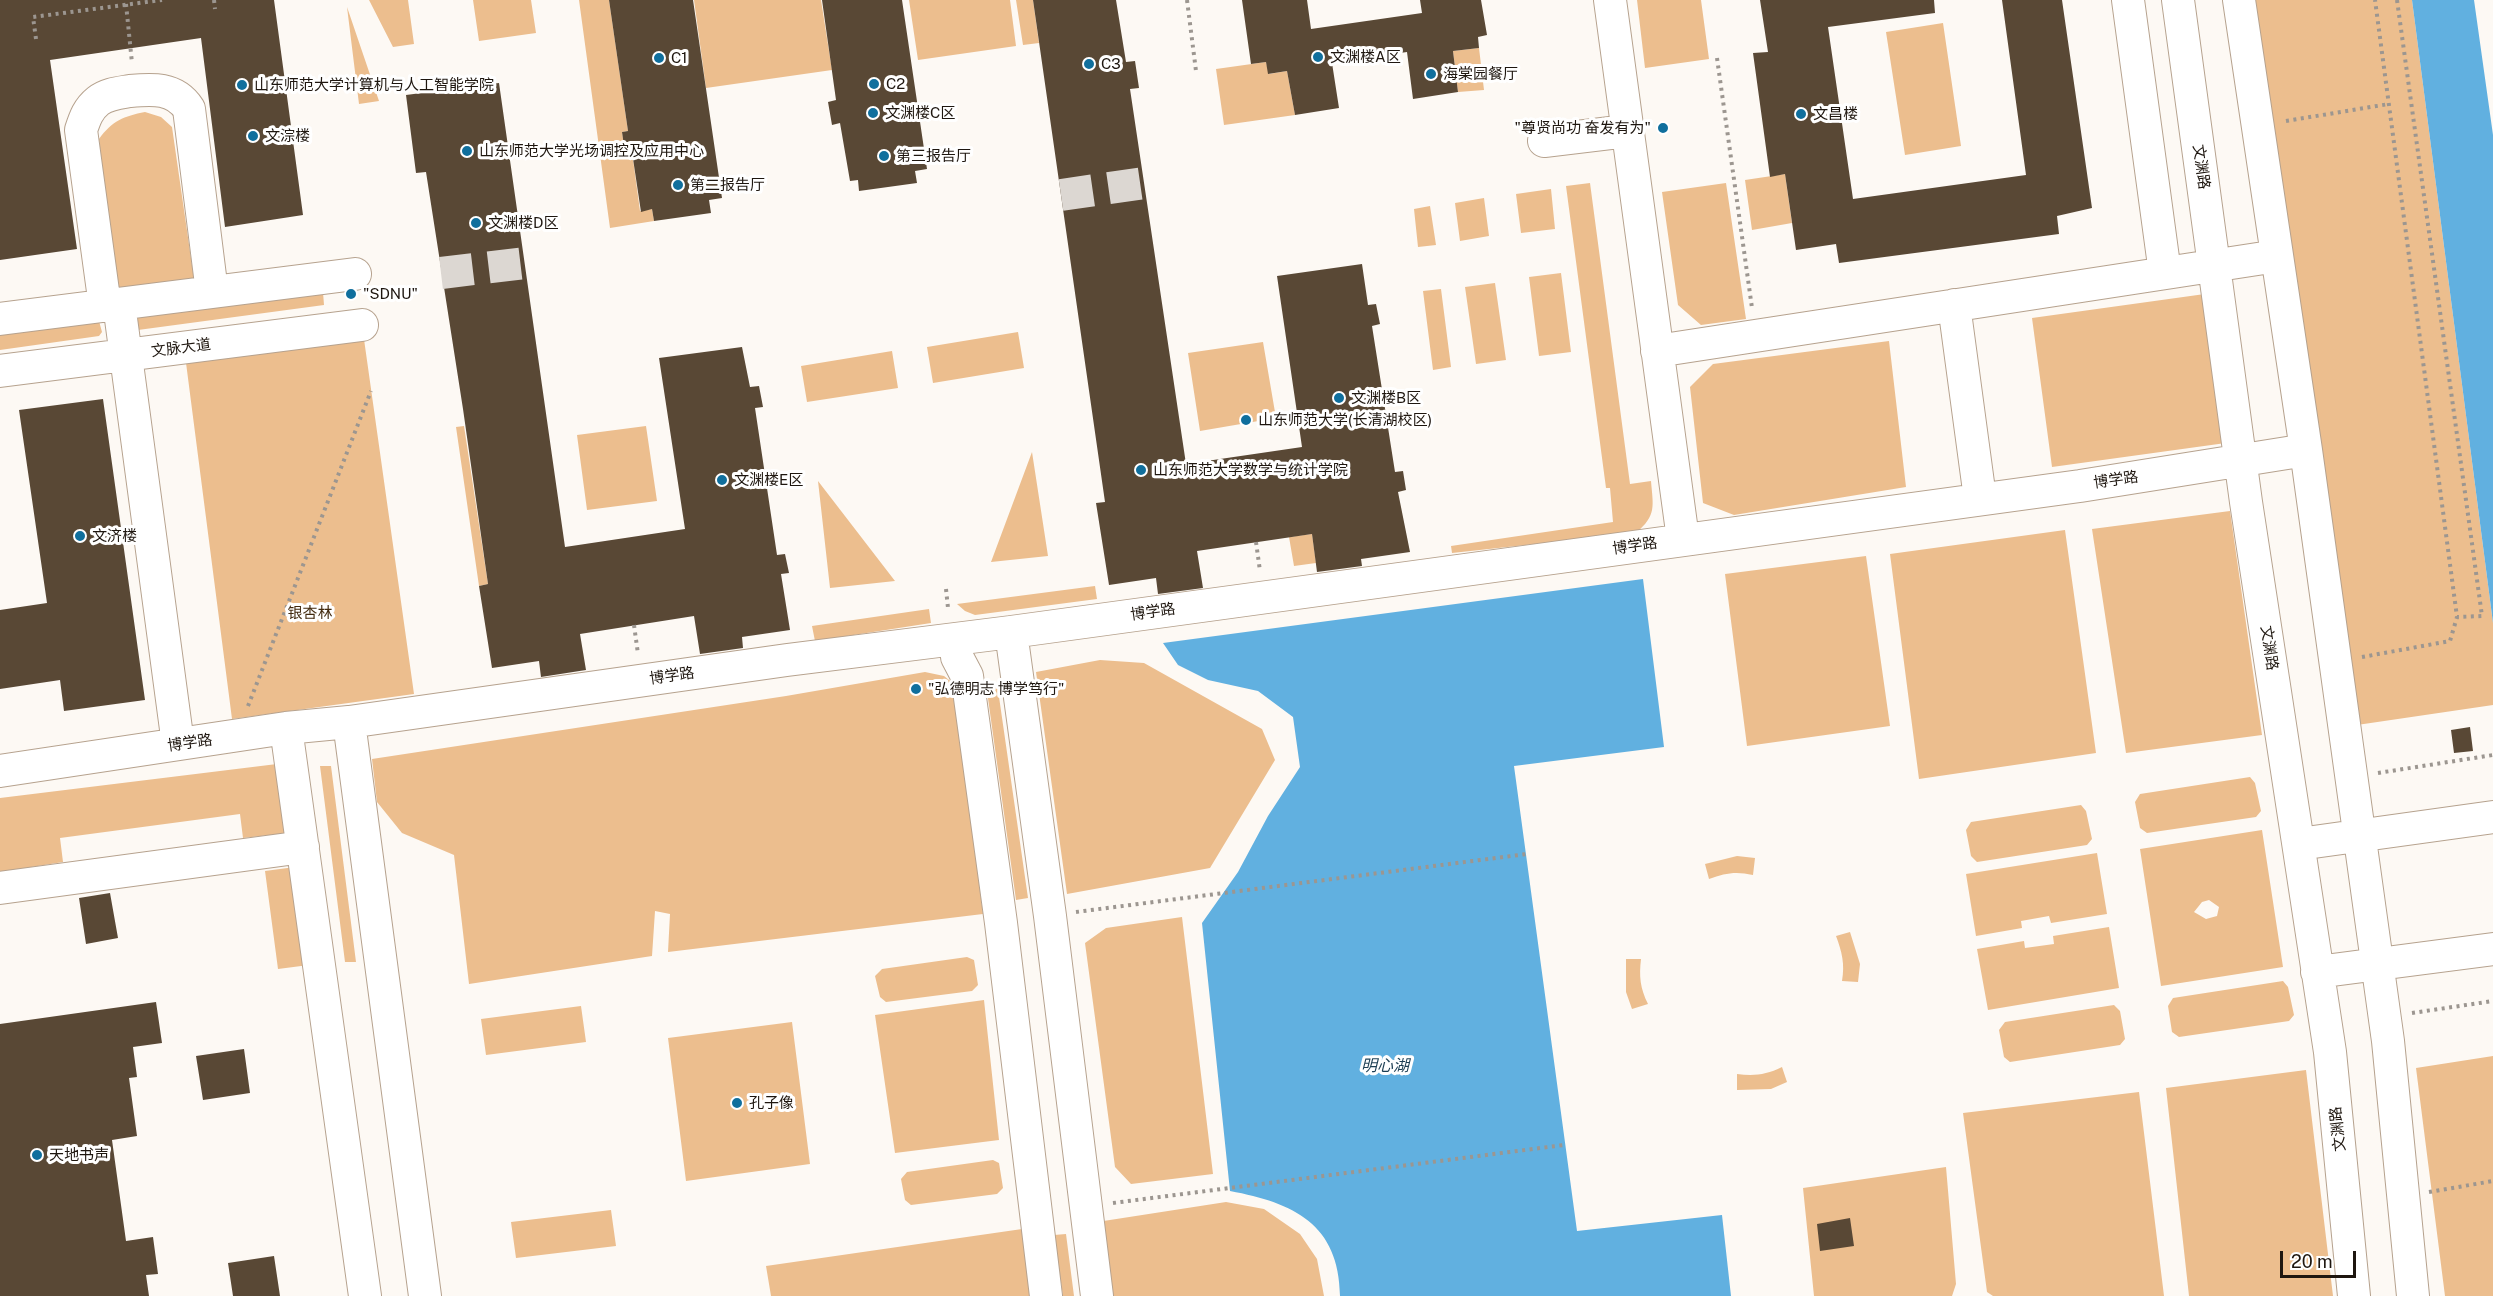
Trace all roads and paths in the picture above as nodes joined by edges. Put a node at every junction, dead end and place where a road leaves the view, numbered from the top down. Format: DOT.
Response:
graph roads {
  1 [pos="162,0"];
  2 [pos="214,0"];
  3 [pos="1187,0"];
  4 [pos="1610,0"];
  5 [pos="2128,0"];
  6 [pos="2178,0"];
  7 [pos="2240,0"];
  8 [pos="2375,0"];
  9 [pos="2397,0"];
  10 [pos="126,4"];
  11 [pos="215,9"];
  12 [pos="36,39"];
  13 [pos="2186,56"];
  14 [pos="1717,58"];
  15 [pos="2133,61"];
  16 [pos="1197,71"];
  17 [pos="136,91"];
  18 [pos="2389,104"];
  19 [pos="2258,126"];
  20 [pos="1627,131"];
  21 [pos="1544,141"];
  22 [pos="2277,256"];
  23 [pos="2214,266"];
  24 [pos="2165,273"];
  25 [pos="355,274"];
  26 [pos="212,292"];
  27 [pos="112,305"];
  28 [pos="1954,305"];
  29 [pos="0,320"];
  30 [pos="362,325"];
  31 [pos="1755,336"];
  32 [pos="1657,351"];
  33 [pos="125,355"];
  34 [pos="0,371"];
  35 [pos="371,391"];
  36 [pos="2306,450"];
  37 [pos="2241,462"];
  38 [pos="1980,498"];
  39 [pos="1683,539"];
  40 [pos="946,589"];
  41 [pos="948,608"];
  42 [pos="2457,617"];
  43 [pos="1011,632"];
  44 [pos="957,657"];
  45 [pos="2335,662"];
  46 [pos="349,722"];
  47 [pos="286,728"];
  48 [pos="236,736"];
  49 [pos="178,744"];
  50 [pos="2493,755"];
  51 [pos="0,771"];
  52 [pos="2350,777"];
  53 [pos="2493,817"];
  54 [pos="2358,836"];
  55 [pos="2299,844"];
  56 [pos="303,847"];
  57 [pos="1527,854"];
  58 [pos="0,888"];
  59 [pos="1050,916"];
  60 [pos="2493,949"];
  61 [pos="2377,964"];
  62 [pos="2317,972"];
  63 [pos="2493,1001"];
  64 [pos="2384,1017"];
  65 [pos="1564,1145"];
  66 [pos="2493,1181"];
  67 [pos="2403,1197"];
  68 [pos="1085,1207"];
  69 [pos="365,1296"];
  70 [pos="425,1296"];
  71 [pos="1046,1296"];
  72 [pos="1097,1296"];
  73 [pos="2354,1296"];
  74 [pos="2413,1296"];
  1 -- 10 [label="path"];
  2 -- 11 [label="path"];
  3 -- 16 [label="path"];
  4 -- 20 [label="street"];
  5 -- 15 [label="street"];
  6 -- 13 [label="street, 文渊路"];
  7 -- 19 [label="street"];
  8 -- 18 [label="path"];
  9 -- 42 [label="path"];
  10 -- 12 [label="path"];
  10 -- 17 [label="path"];
  13 -- 15 [label="street"];
  13 -- 23 [label="street, 文渊路"];
  14 -- 31 [label="path"];
  15 -- 24 [label="street"];
  17 -- 26 [label="street"];
  17 -- 27 [label="street"];
  18 -- 19 [label="path"];
  18 -- 42 [label="path"];
  19 -- 22 [label="street"];
  20 -- 21 [label="street"];
  20 -- 32 [label="street"];
  22 -- 23 [label="street"];
  22 -- 36 [label="street"];
  23 -- 24 [label="street"];
  23 -- 37 [label="street, 文渊路"];
  24 -- 28 [label="street"];
  25 -- 26 [label="street"];
  26 -- 27 [label="street"];
  27 -- 29 [label="street"];
  27 -- 33 [label="street"];
  28 -- 31 [label="street"];
  28 -- 38 [label="street"];
  30 -- 33 [label="street, 文脉大道"];
  31 -- 32 [label="street"];
  32 -- 39 [label="street"];
  33 -- 34 [label="street, 文脉大道"];
  33 -- 49 [label="street"];
  35 -- 48 [label="path"];
  36 -- 37 [label="street, 博学路"];
  36 -- 45 [label="street"];
  37 -- 38 [label="street, 博学路"];
  37 -- 55 [label="street, 文渊路"];
  38 -- 39 [label="street, 博学路"];
  39 -- 43 [label="street, 博学路"];
  40 -- 41 [label="path"];
  42 -- 45 [label="path"];
  43 -- 46 [label="street, 博学路"];
  43 -- 59 [label="street"];
  44 -- 71 [label="street"];
  45 -- 52 [label="street"];
  46 -- 47 [label="street, 博学路"];
  46 -- 70 [label="street"];
  47 -- 48 [label="street, 博学路"];
  47 -- 56 [label="street"];
  48 -- 49 [label="street, 博学路"];
  49 -- 51 [label="street, 博学路"];
  50 -- 52 [label="path"];
  52 -- 54 [label="street"];
  53 -- 54 [label="street"];
  54 -- 55 [label="street"];
  54 -- 61 [label="street"];
  55 -- 62 [label="street, 文渊路"];
  56 -- 58 [label="street"];
  56 -- 69 [label="street"];
  57 -- 59 [label="path"];
  59 -- 68 [label="street"];
  60 -- 61 [label="street"];
  61 -- 62 [label="street"];
  61 -- 64 [label="street"];
  62 -- 73 [label="street, 文渊路"];
  63 -- 64 [label="path"];
  64 -- 67 [label="street"];
  65 -- 68 [label="path"];
  66 -- 67 [label="path"];
  67 -- 74 [label="street"];
  68 -- 72 [label="street"];
}
